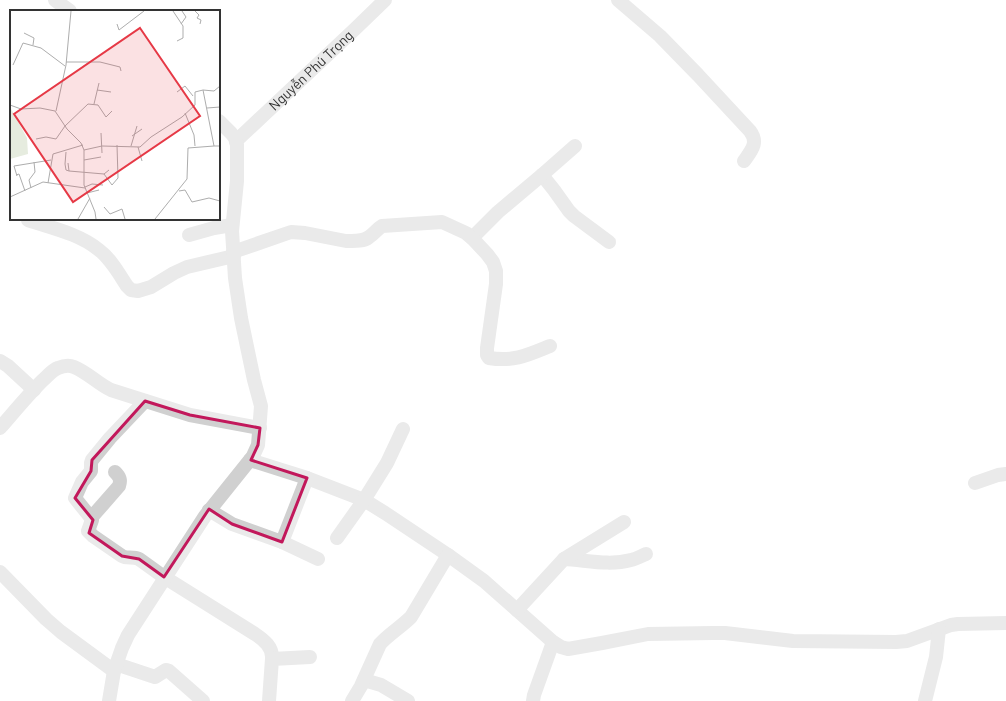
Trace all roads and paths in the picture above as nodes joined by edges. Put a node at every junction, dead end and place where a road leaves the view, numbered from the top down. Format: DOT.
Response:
graph roads {
  1 [pos="55,0"];
  2 [pos="385,0"];
  3 [pos="618,0"];
  4 [pos="69,10"];
  5 [pos="220,122"];
  6 [pos="236,141"];
  7 [pos="575,146"];
  8 [pos="744,161"];
  9 [pos="542,175"];
  10 [pos="28,220"];
  11 [pos="232,225"];
  12 [pos="188,235"];
  13 [pos="472,238"];
  14 [pos="609,242"];
  15 [pos="233,254"];
  16 [pos="550,346"];
  17 [pos="0,361"];
  18 [pos="34,390"];
  19 [pos="145,401"];
  20 [pos="0,428"];
  21 [pos="260,428"];
  22 [pos="403,429"];
  23 [pos="250,460"];
  24 [pos="115,472"];
  25 [pos="1006,474"];
  26 [pos="307,478"];
  27 [pos="975,483"];
  28 [pos="364,500"];
  29 [pos="209,510"];
  30 [pos="91,518"];
  31 [pos="624,522"];
  32 [pos="337,538"];
  33 [pos="282,542"];
  34 [pos="646,554"];
  35 [pos="448,555"];
  36 [pos="318,559"];
  37 [pos="564,559"];
  38 [pos="0,572"];
  39 [pos="164,577"];
  40 [pos="517,610"];
  41 [pos="1006,623"];
  42 [pos="939,629"];
  43 [pos="553,642"];
  44 [pos="310,657"];
  45 [pos="272,659"];
  46 [pos="115,667"];
  47 [pos="364,680"];
  48 [pos="108,701"];
  49 [pos="203,701"];
  50 [pos="269,701"];
  51 [pos="352,701"];
  52 [pos="408,701"];
  53 [pos="533,701"];
  54 [pos="925,701"];
  1 -- 4 [label="street"];
  2 -- 6 [label="street, Nguyễn Phú Trọng"];
  3 -- 8 [label="street"];
  5 -- 6 [label="street"];
  6 -- 11 [label="street"];
  7 -- 9 [label="street"];
  9 -- 13 [label="street"];
  9 -- 14 [label="street"];
  10 -- 15 [label="street"];
  11 -- 12 [label="street"];
  11 -- 15 [label="street"];
  13 -- 15 [label="street"];
  13 -- 16 [label="street"];
  15 -- 21 [label="street"];
  17 -- 18 [label="street"];
  18 -- 19 [label="street"];
  18 -- 20 [label="street"];
  19 -- 21 [label="street"];
  19 -- 30 [label="street"];
  21 -- 23 [label="street"];
  22 -- 28 [label="street"];
  23 -- 26 [label="street"];
  23 -- 29 [label="street"];
  24 -- 30 [label="street"];
  25 -- 27 [label="street"];
  26 -- 28 [label="street"];
  26 -- 33 [label="street"];
  28 -- 32 [label="street"];
  28 -- 35 [label="street"];
  29 -- 33 [label="street"];
  29 -- 39 [label="street"];
  30 -- 39 [label="street"];
  31 -- 37 [label="street"];
  33 -- 36 [label="street"];
  34 -- 37 [label="street"];
  35 -- 40 [label="street"];
  35 -- 47 [label="street"];
  37 -- 40 [label="street"];
  38 -- 46 [label="street"];
  39 -- 45 [label="street"];
  39 -- 46 [label="street"];
  40 -- 43 [label="street"];
  41 -- 42 [label="street"];
  42 -- 43 [label="street"];
  42 -- 54 [label="street"];
  43 -- 53 [label="street"];
  44 -- 45 [label="street"];
  45 -- 50 [label="street"];
  46 -- 48 [label="street"];
  46 -- 49 [label="street"];
  47 -- 51 [label="street"];
  47 -- 52 [label="street"];
}
